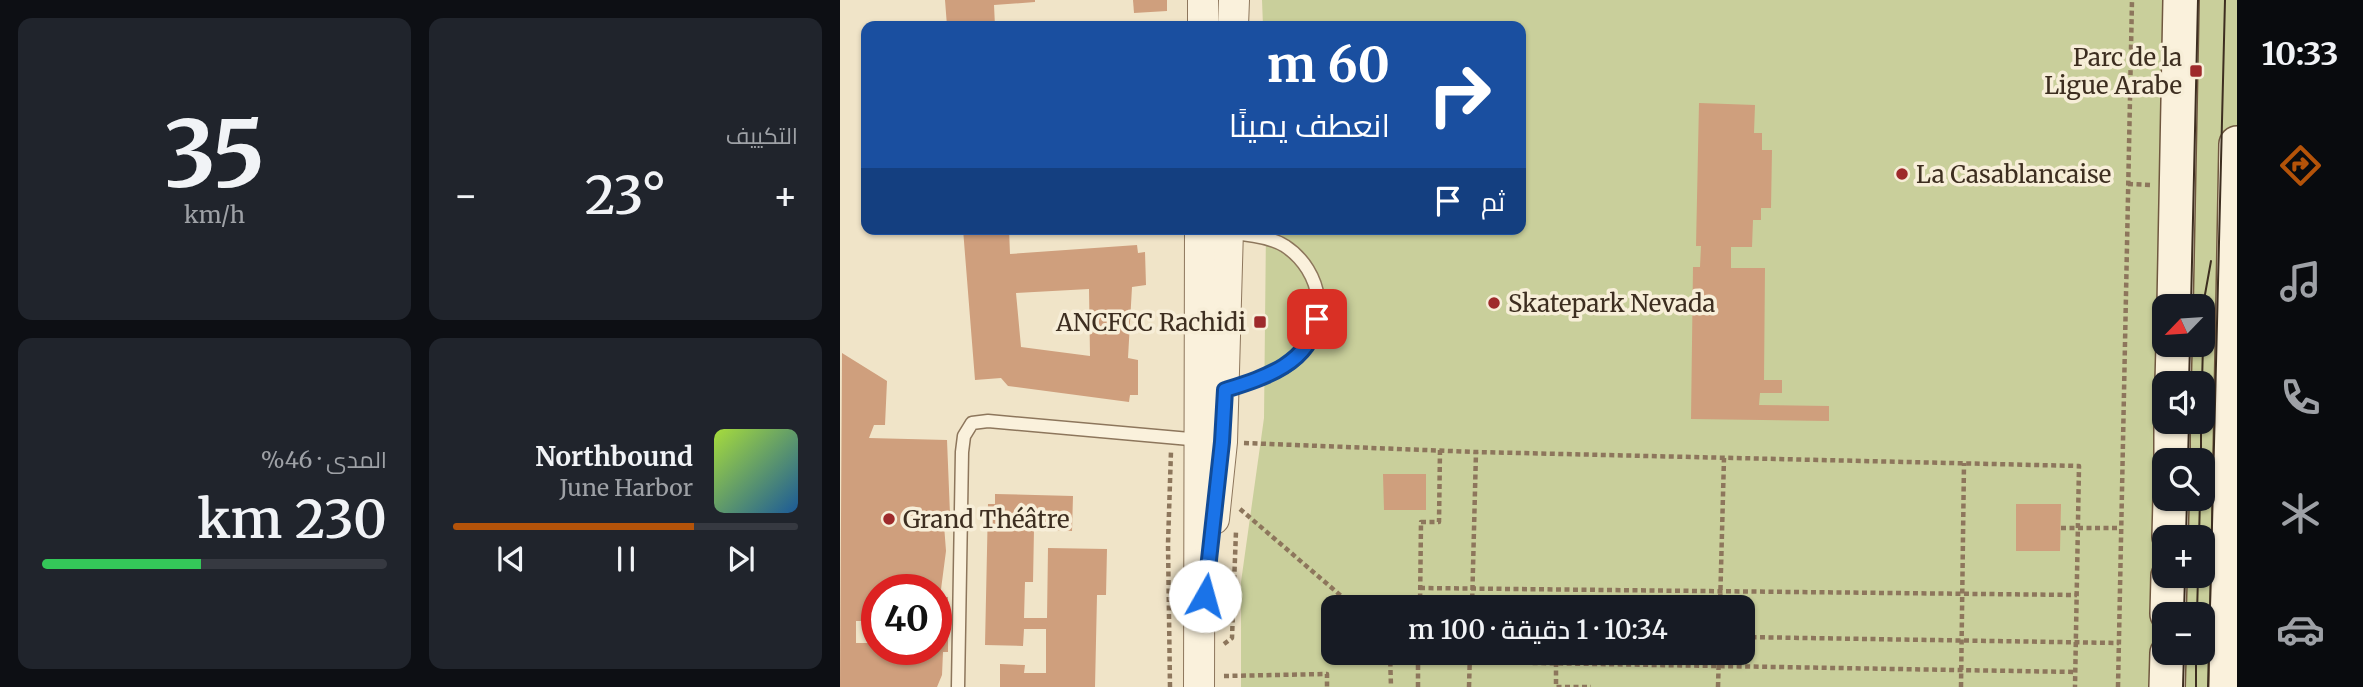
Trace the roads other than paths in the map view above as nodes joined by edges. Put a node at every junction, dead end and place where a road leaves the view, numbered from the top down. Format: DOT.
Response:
graph roads {
  1 [pos="1203,0"];
  2 [pos="1234,0"];
  3 [pos="2181,0"];
  4 [pos="1203,21"];
  5 [pos="1233,21"];
  6 [pos="2237,144"];
  7 [pos="1218,235"];
  8 [pos="1219,235"];
  9 [pos="1245,235"];
  10 [pos="2175,294"];
  11 [pos="1225,390"];
  12 [pos="1197,439"];
  13 [pos="2168,665"];
  14 [pos="1212,682"];
  15 [pos="958,687"];
  16 [pos="2167,687"];
  17 [pos="2227,687"];
  1 -- 4 [label="street"];
  2 -- 5 [label="street"];
  3 -- 10 [label="main road"];
  6 -- 17 [label="main road"];
  7 -- 12 [label="street"];
  8 -- 11 [label="street"];
  9 -- 11 [label="lane"];
  11 -- 12 [label="street"];
  12 -- 14 [label="street"];
  12 -- 15 [label="lane"];
  13 -- 16 [label="main road"];
}
